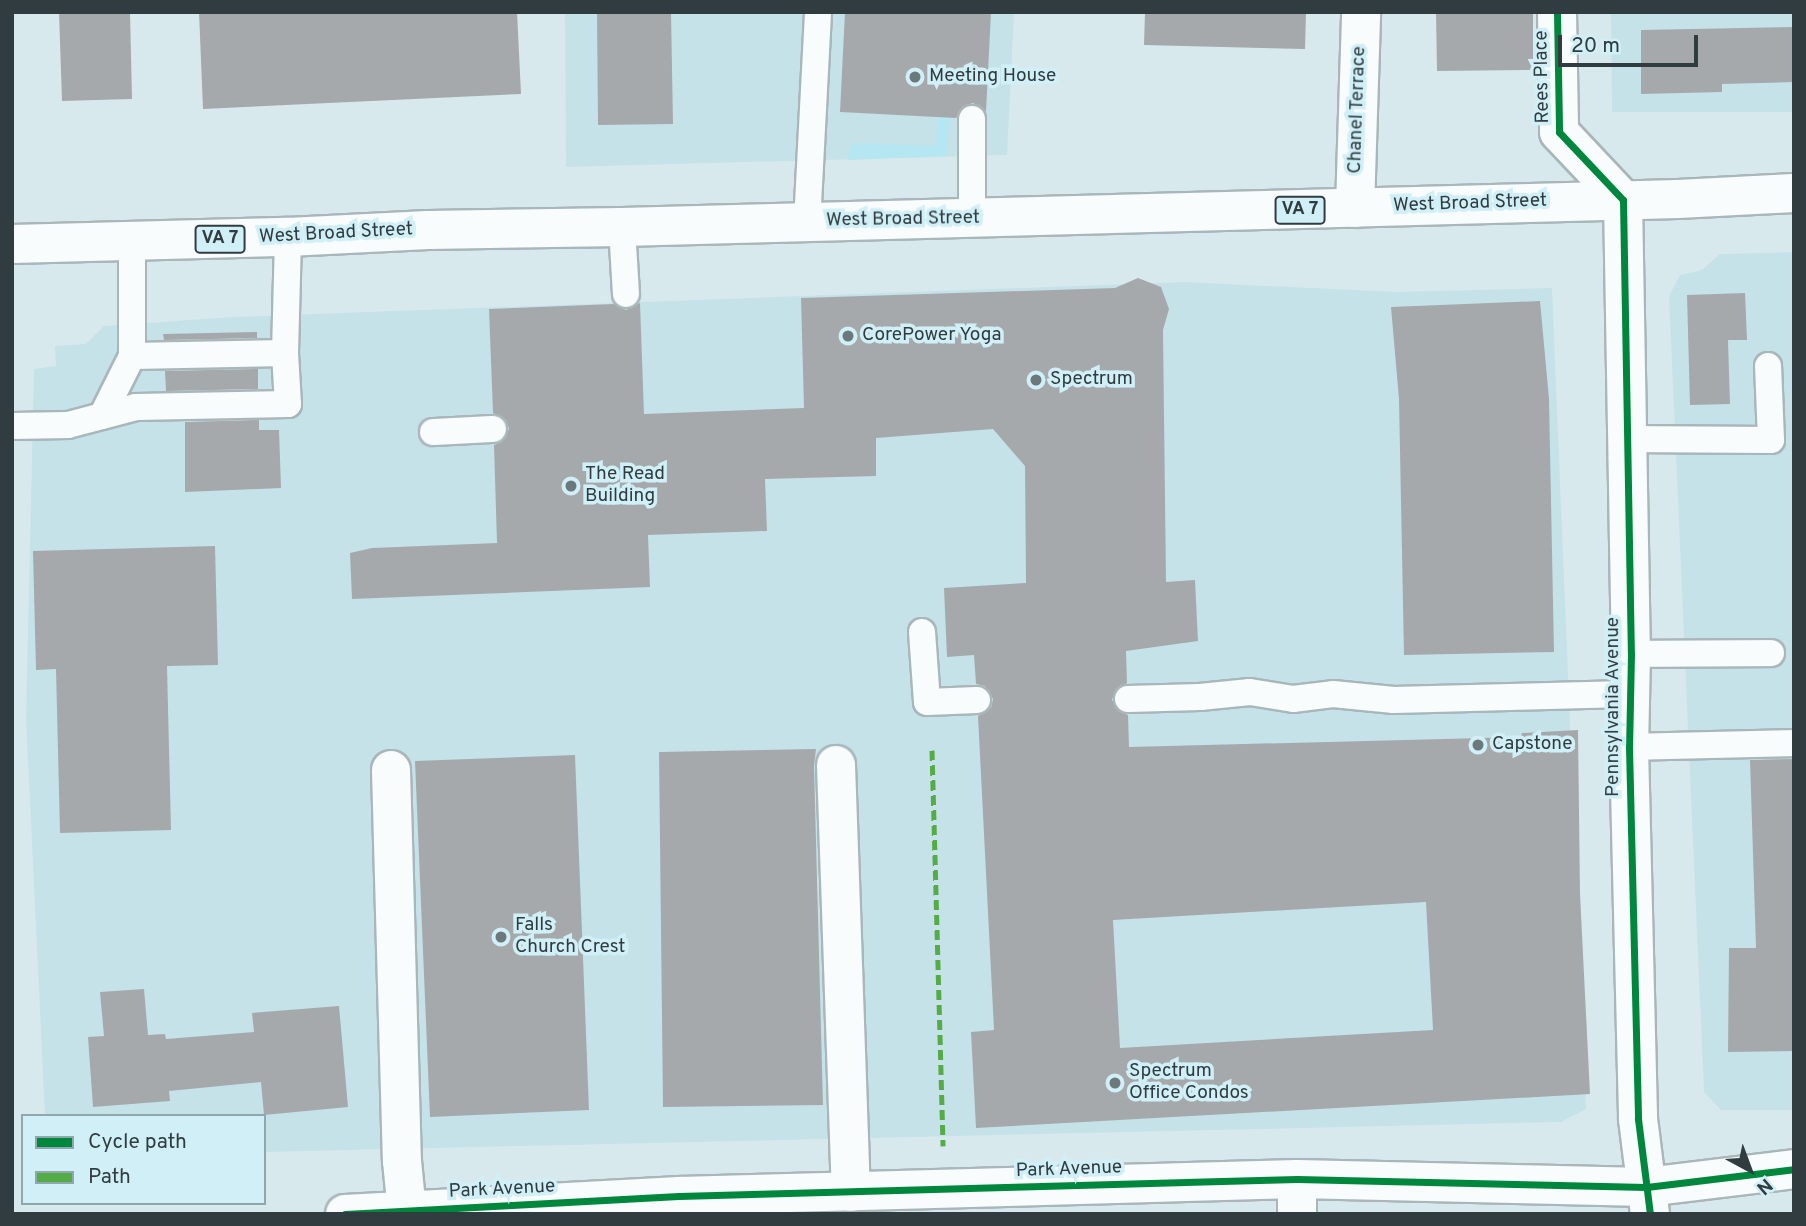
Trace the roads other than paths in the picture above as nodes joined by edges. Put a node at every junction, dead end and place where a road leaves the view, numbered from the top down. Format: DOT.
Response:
graph roads {
  1 [pos="818,12"];
  2 [pos="1361,12"];
  3 [pos="1558,12"];
  4 [pos="972,119"];
  5 [pos="1794,193"];
  6 [pos="1623,200"];
  7 [pos="1355,208"];
  8 [pos="972,219"];
  9 [pos="807,223"];
  10 [pos="622,227"];
  11 [pos="288,237"];
  12 [pos="132,242"];
  13 [pos="12,244"];
  14 [pos="626,294"];
  15 [pos="285,353"];
  16 [pos="132,356"];
  17 [pos="1768,366"];
  18 [pos="102,416"];
  19 [pos="12,426"];
  20 [pos="493,429"];
  21 [pos="433,432"];
  22 [pos="1626,439"];
  23 [pos="922,632"];
  24 [pos="1771,653"];
  25 [pos="1630,654"];
  26 [pos="1630,694"];
  27 [pos="1128,699"];
  28 [pos="977,700"];
  29 [pos="1794,743"];
  30 [pos="1629,747"];
  31 [pos="836,765"];
  32 [pos="391,769"];
  33 [pos="1794,1169"];
  34 [pos="851,1192"];
  35 [pos="1297,1196"];
  36 [pos="1648,1200"];
  37 [pos="679,1205"];
  38 [pos="407,1212"];
  39 [pos="345,1214"];
  1 -- 9 [label="lane"];
  2 -- 7 [label="street, Chanel Terrace"];
  3 -- 6 [label="street, Rees Place"];
  4 -- 8 [label="lane"];
  5 -- 6 [label="street, West Broad Street / VA 7"];
  6 -- 7 [label="street, West Broad Street / VA 7"];
  6 -- 22 [label="street, Pennsylvania Avenue"];
  7 -- 8 [label="street, West Broad Street / VA 7"];
  8 -- 9 [label="street, West Broad Street / VA 7"];
  9 -- 10 [label="street, West Broad Street / VA 7"];
  10 -- 11 [label="street, West Broad Street / VA 7"];
  10 -- 14 [label="lane"];
  11 -- 12 [label="street, West Broad Street / VA 7"];
  11 -- 15 [label="lane"];
  12 -- 13 [label="street, West Broad Street / VA 7"];
  12 -- 16 [label="lane"];
  15 -- 16 [label="lane"];
  15 -- 18 [label="lane"];
  16 -- 18 [label="lane"];
  17 -- 22 [label="lane"];
  18 -- 19 [label="lane"];
  20 -- 21 [label="lane"];
  22 -- 25 [label="street, Pennsylvania Avenue"];
  23 -- 28 [label="lane"];
  24 -- 25 [label="lane"];
  25 -- 26 [label="street, Pennsylvania Avenue"];
  26 -- 27 [label="lane"];
  26 -- 30 [label="street, Pennsylvania Avenue"];
  29 -- 30 [label="lane"];
  30 -- 36 [label="street, Pennsylvania Avenue"];
  31 -- 34 [label="street"];
  32 -- 38 [label="street"];
  33 -- 36 [label="street, Park Avenue"];
  34 -- 35 [label="street, Park Avenue"];
  34 -- 37 [label="street, Park Avenue"];
  35 -- 36 [label="street, Park Avenue"];
  37 -- 38 [label="street, Park Avenue"];
  38 -- 39 [label="street, Park Avenue"];
}
